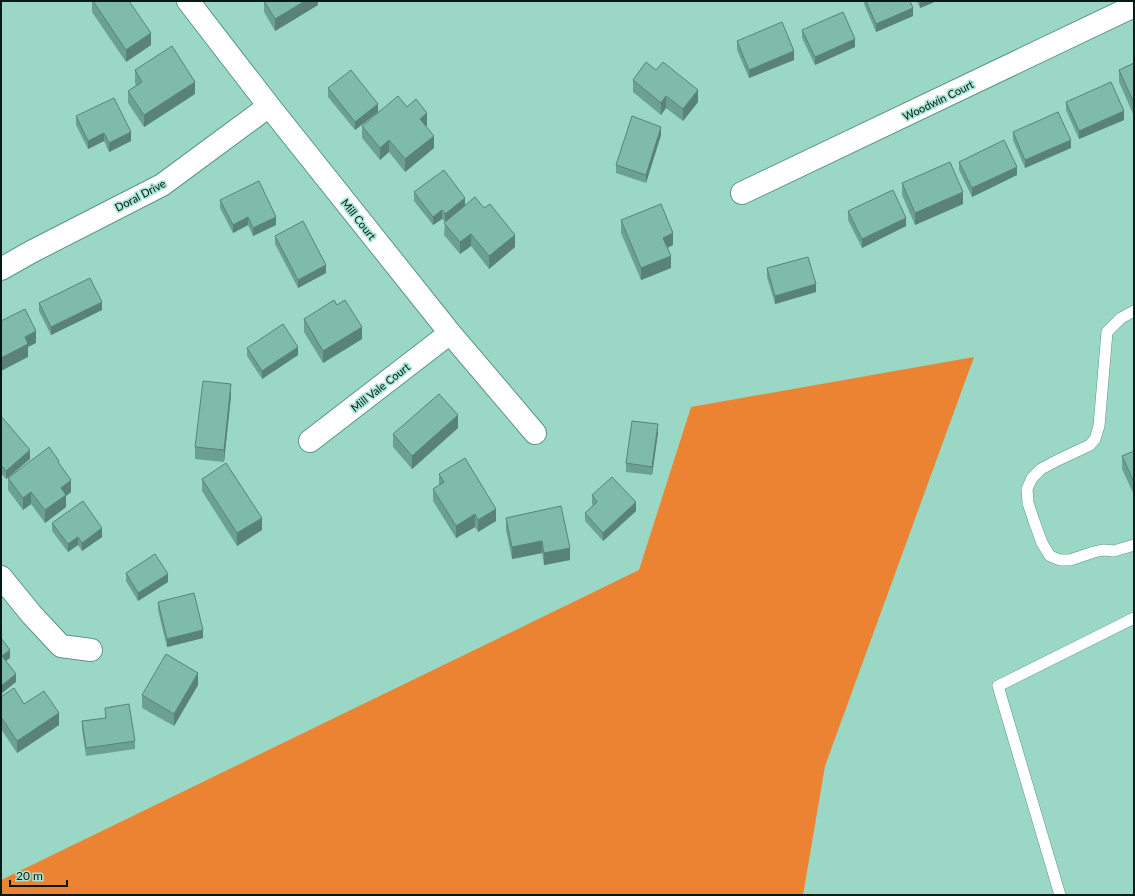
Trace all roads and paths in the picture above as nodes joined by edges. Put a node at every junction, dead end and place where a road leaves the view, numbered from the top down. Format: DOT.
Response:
graph roads {
  1 [pos="188,1"];
  2 [pos="1134,6"];
  3 [pos="269,106"];
  4 [pos="742,193"];
  5 [pos="1,270"];
  6 [pos="1134,312"];
  7 [pos="450,333"];
  8 [pos="535,433"];
  9 [pos="310,441"];
  10 [pos="1134,545"];
  11 [pos="1,577"];
  12 [pos="1134,618"];
  13 [pos="91,650"];
  14 [pos="1060,895"];
  1 -- 3 [label="street, Mill Court"];
  2 -- 4 [label="street, Woodwin Court"];
  3 -- 5 [label="street, Doral Drive"];
  3 -- 7 [label="street, Mill Court"];
  6 -- 10 [label="lane"];
  7 -- 8 [label="street, Mill Court"];
  7 -- 9 [label="street, Mill Vale Court"];
  11 -- 13 [label="street"];
  12 -- 14 [label="lane"];
}
